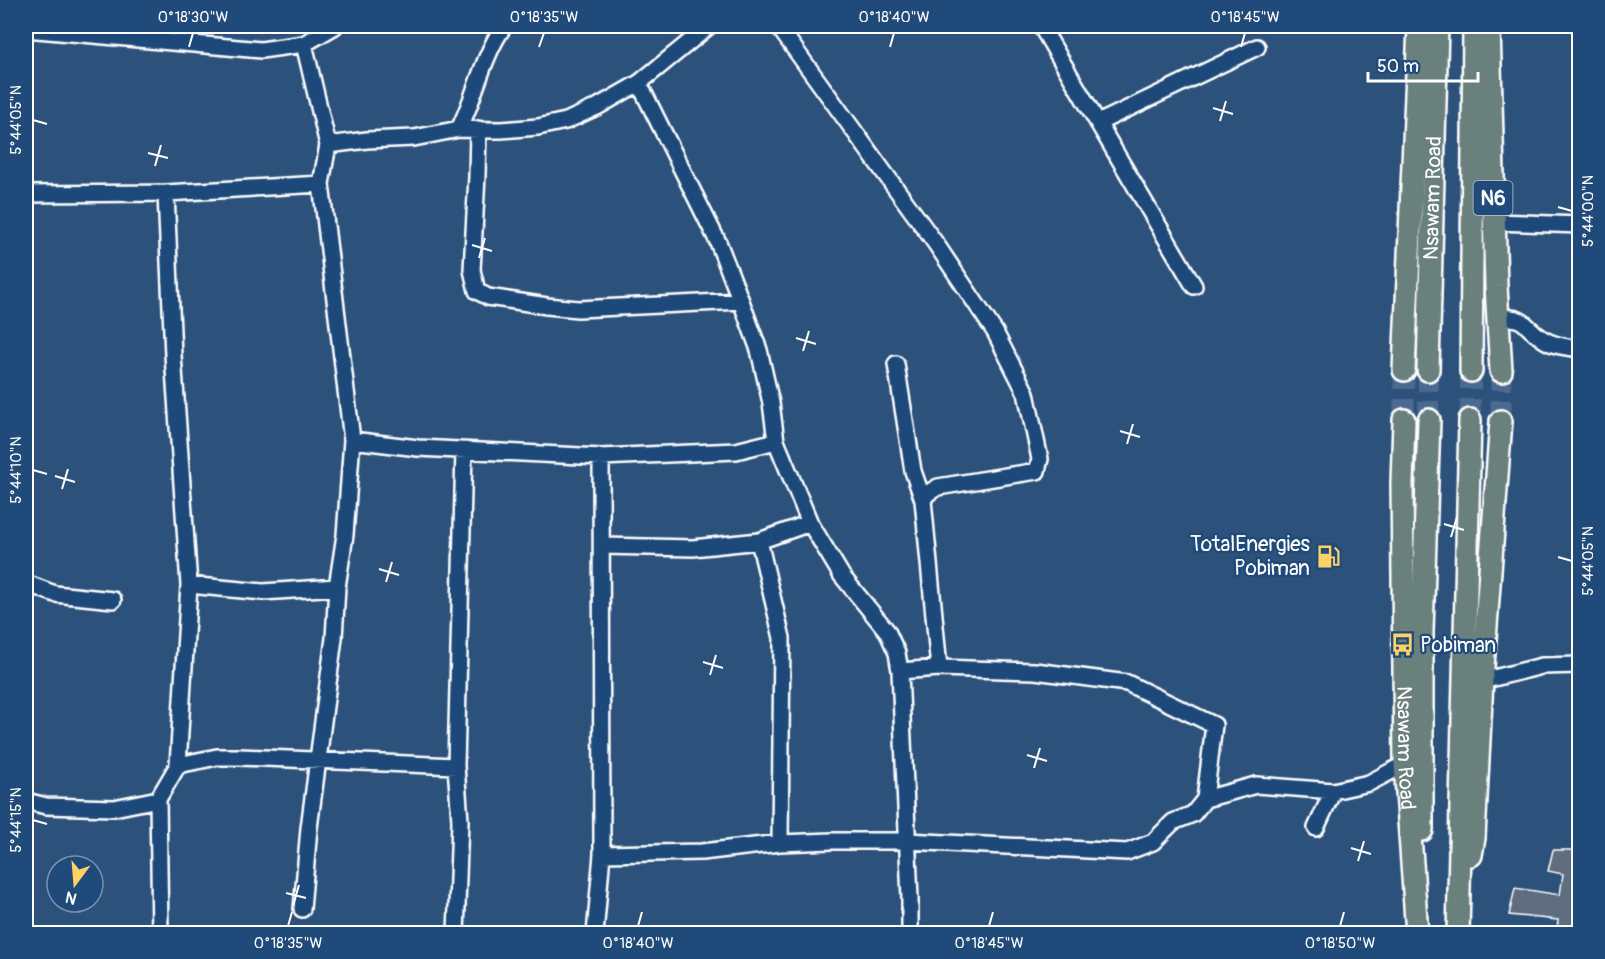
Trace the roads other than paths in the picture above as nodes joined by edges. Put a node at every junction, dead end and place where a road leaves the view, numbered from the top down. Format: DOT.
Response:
graph roads {
  1 [pos="335,26"];
  2 [pos="504,26"];
  3 [pos="709,26"];
  4 [pos="778,26"];
  5 [pos="1041,26"];
  6 [pos="1419,26"];
  7 [pos="1437,26"];
  8 [pos="1474,26"];
  9 [pos="1488,26"];
  10 [pos="26,29"];
  11 [pos="304,44"];
  12 [pos="1257,48"];
  13 [pos="639,83"];
  14 [pos="1098,123"];
  15 [pos="459,129"];
  16 [pos="477,129"];
  17 [pos="328,145"];
  18 [pos="321,184"];
  19 [pos="166,193"];
  20 [pos="26,194"];
  21 [pos="1494,222"];
  22 [pos="1580,225"];
  23 [pos="1194,286"];
  24 [pos="741,301"];
  25 [pos="1498,317"];
  26 [pos="1580,349"];
  27 [pos="896,364"];
  28 [pos="1404,370"];
  29 [pos="1428,370"];
  30 [pos="1471,371"];
  31 [pos="1501,371"];
  32 [pos="1404,420"];
  33 [pos="1429,420"];
  34 [pos="1470,420"];
  35 [pos="1501,421"];
  36 [pos="352,441"];
  37 [pos="776,441"];
  38 [pos="464,451"];
  39 [pos="601,457"];
  40 [pos="923,500"];
  41 [pos="810,523"];
  42 [pos="759,541"];
  43 [pos="602,546"];
  44 [pos="26,583"];
  45 [pos="189,585"];
  46 [pos="337,587"];
  47 [pos="113,600"];
  48 [pos="1580,665"];
  49 [pos="939,668"];
  50 [pos="900,671"];
  51 [pos="1482,681"];
  52 [pos="319,761"];
  53 [pos="1405,764"];
  54 [pos="178,765"];
  55 [pos="456,766"];
  56 [pos="1333,791"];
  57 [pos="158,799"];
  58 [pos="1205,799"];
  59 [pos="26,801"];
  60 [pos="1316,828"];
  61 [pos="907,841"];
  62 [pos="780,843"];
  63 [pos="602,854"];
  64 [pos="302,909"];
  65 [pos="1458,925"];
  66 [pos="160,933"];
  67 [pos="456,933"];
  68 [pos="595,933"];
  69 [pos="910,933"];
  70 [pos="1419,933"];
  1 -- 11 [label="street"];
  2 -- 15 [label="street"];
  3 -- 13 [label="street"];
  4 -- 40 [label="street"];
  5 -- 14 [label="street"];
  6 -- 28 [label="highway, Nsawam Road"];
  7 -- 29 [label="highway, Nsawam Road"];
  8 -- 30 [label="highway, Nsawam Road / N6"];
  9 -- 21 [label="highway, N6"];
  10 -- 11 [label="street"];
  11 -- 17 [label="street"];
  12 -- 14 [label="street"];
  13 -- 16 [label="street"];
  13 -- 24 [label="street"];
  14 -- 23 [label="street"];
  15 -- 16 [label="street"];
  15 -- 17 [label="street"];
  16 -- 24 [label="street"];
  17 -- 18 [label="street"];
  18 -- 19 [label="street"];
  18 -- 36 [label="street"];
  19 -- 20 [label="street"];
  19 -- 45 [label="street"];
  21 -- 22 [label="street"];
  21 -- 25 [label="highway, N6"];
  24 -- 37 [label="street"];
  25 -- 26 [label="street"];
  25 -- 31 [label="highway, N6"];
  27 -- 40 [label="street"];
  32 -- 53 [label="highway, Nsawam Road"];
  33 -- 70 [label="highway, Nsawam Road"];
  34 -- 65 [label="highway"];
  35 -- 51 [label="highway"];
  36 -- 38 [label="street"];
  36 -- 46 [label="street"];
  37 -- 39 [label="street"];
  37 -- 41 [label="street"];
  38 -- 39 [label="street"];
  38 -- 55 [label="street"];
  39 -- 43 [label="street"];
  40 -- 49 [label="street"];
  41 -- 42 [label="street"];
  41 -- 50 [label="street"];
  42 -- 43 [label="street"];
  42 -- 62 [label="street"];
  43 -- 63 [label="street"];
  44 -- 47 [label="street"];
  45 -- 46 [label="street"];
  45 -- 54 [label="street"];
  46 -- 52 [label="street"];
  48 -- 51 [label="street"];
  49 -- 50 [label="street"];
  49 -- 58 [label="street"];
  50 -- 61 [label="street"];
  51 -- 65 [label="highway"];
  52 -- 54 [label="street"];
  52 -- 55 [label="street"];
  52 -- 64 [label="street"];
  53 -- 56 [label="street"];
  53 -- 70 [label="highway, Nsawam Road"];
  54 -- 57 [label="street"];
  55 -- 67 [label="street"];
  56 -- 58 [label="street"];
  56 -- 60 [label="street"];
  57 -- 59 [label="street"];
  57 -- 66 [label="street"];
  58 -- 61 [label="street"];
  61 -- 62 [label="street"];
  61 -- 69 [label="street"];
  62 -- 63 [label="street"];
  63 -- 68 [label="street"];
}
